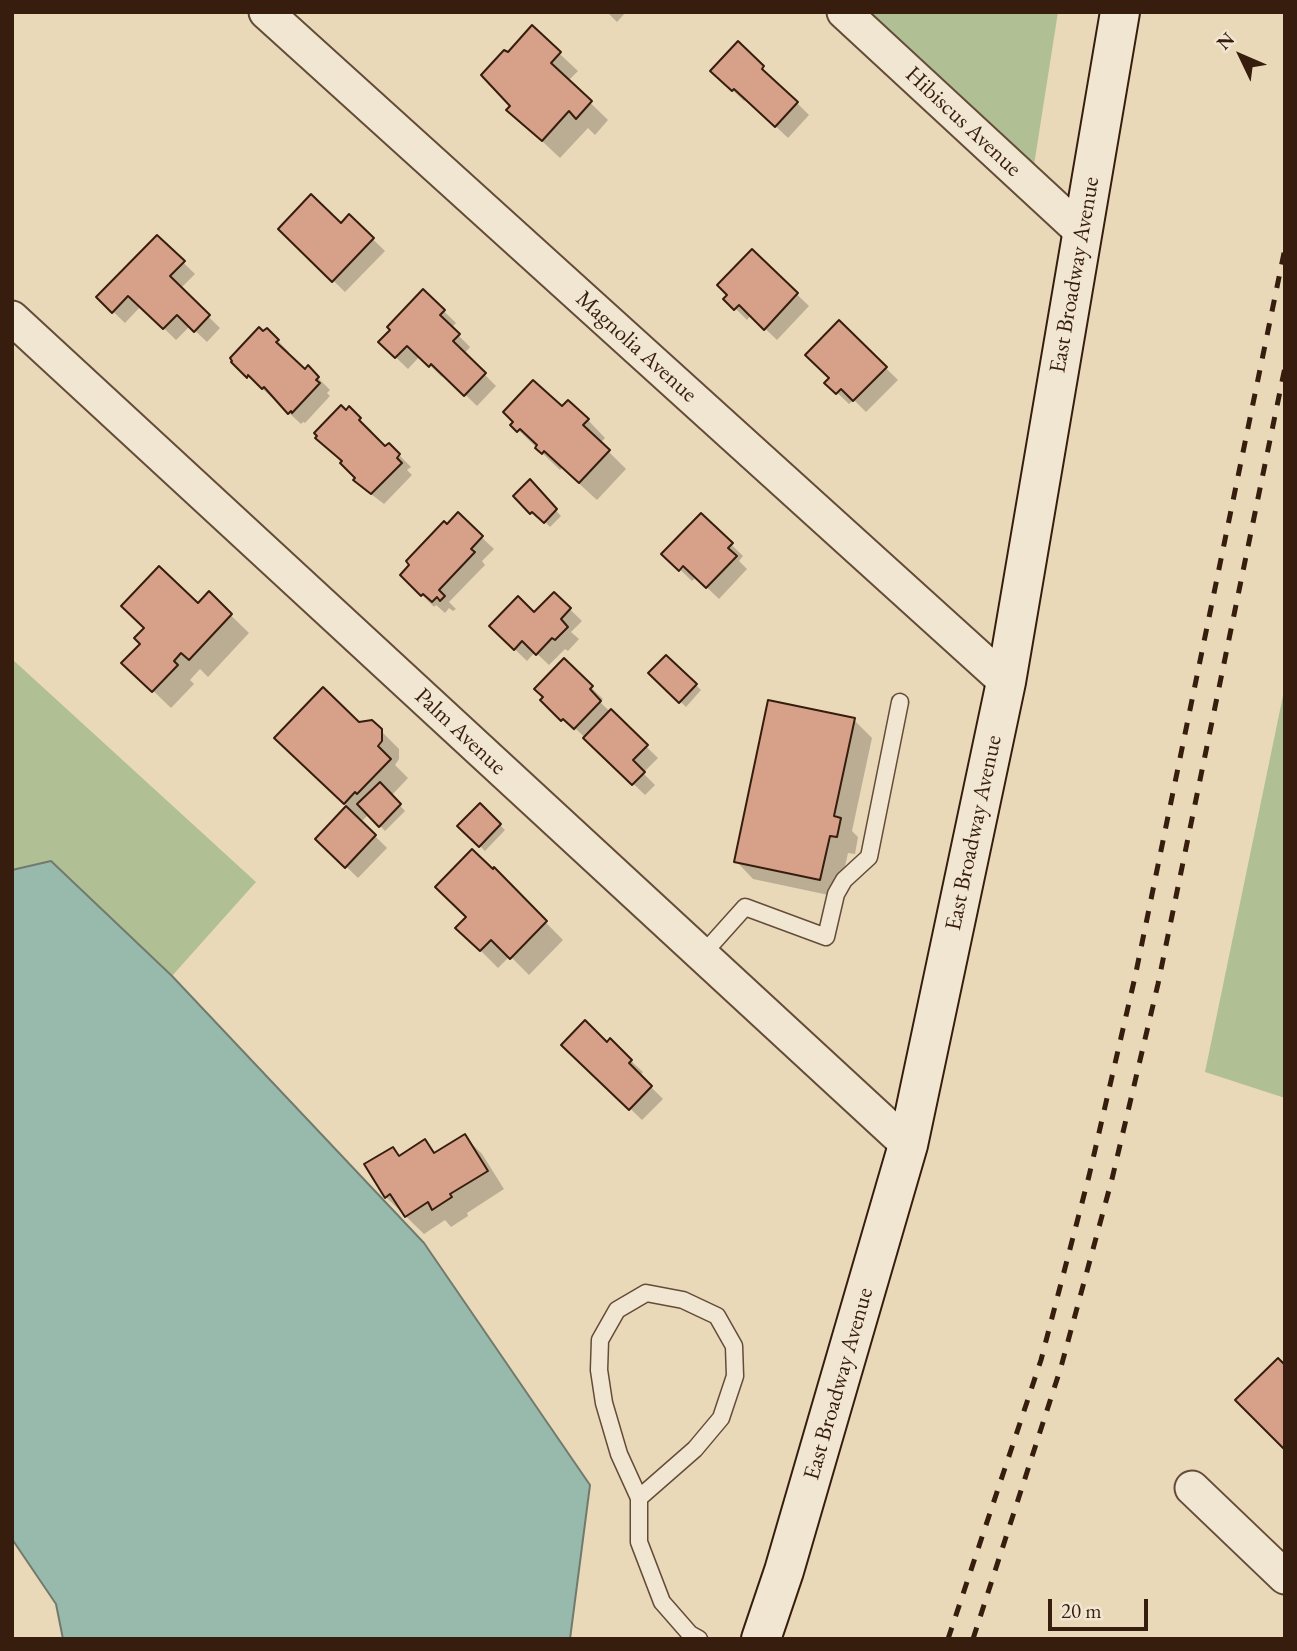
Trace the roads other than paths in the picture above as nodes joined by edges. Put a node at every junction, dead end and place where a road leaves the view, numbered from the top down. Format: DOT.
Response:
graph roads {
  1 [pos="266,12"];
  2 [pos="844,12"];
  3 [pos="1120,12"];
  4 [pos="1083,233"];
  5 [pos="12,318"];
  6 [pos="1006,682"];
  7 [pos="900,702"];
  8 [pos="702,955"];
  9 [pos="908,1145"];
  10 [pos="1192,1488"];
  11 [pos="639,1498"];
  12 [pos="1285,1577"];
  13 [pos="699,1639"];
  14 [pos="761,1639"];
  1 -- 6 [label="street, Magnolia Avenue"];
  2 -- 4 [label="street, Hibiscus Avenue"];
  3 -- 4 [label="main road, East Broadway Avenue"];
  4 -- 6 [label="main road, East Broadway Avenue"];
  5 -- 8 [label="street, Palm Avenue"];
  6 -- 9 [label="main road, East Broadway Avenue"];
  7 -- 8 [label="lane"];
  8 -- 9 [label="street, Palm Avenue"];
  9 -- 14 [label="main road, East Broadway Avenue"];
  10 -- 12 [label="street"];
  11 -- 11 [label="lane"];
  11 -- 13 [label="lane"];
}
